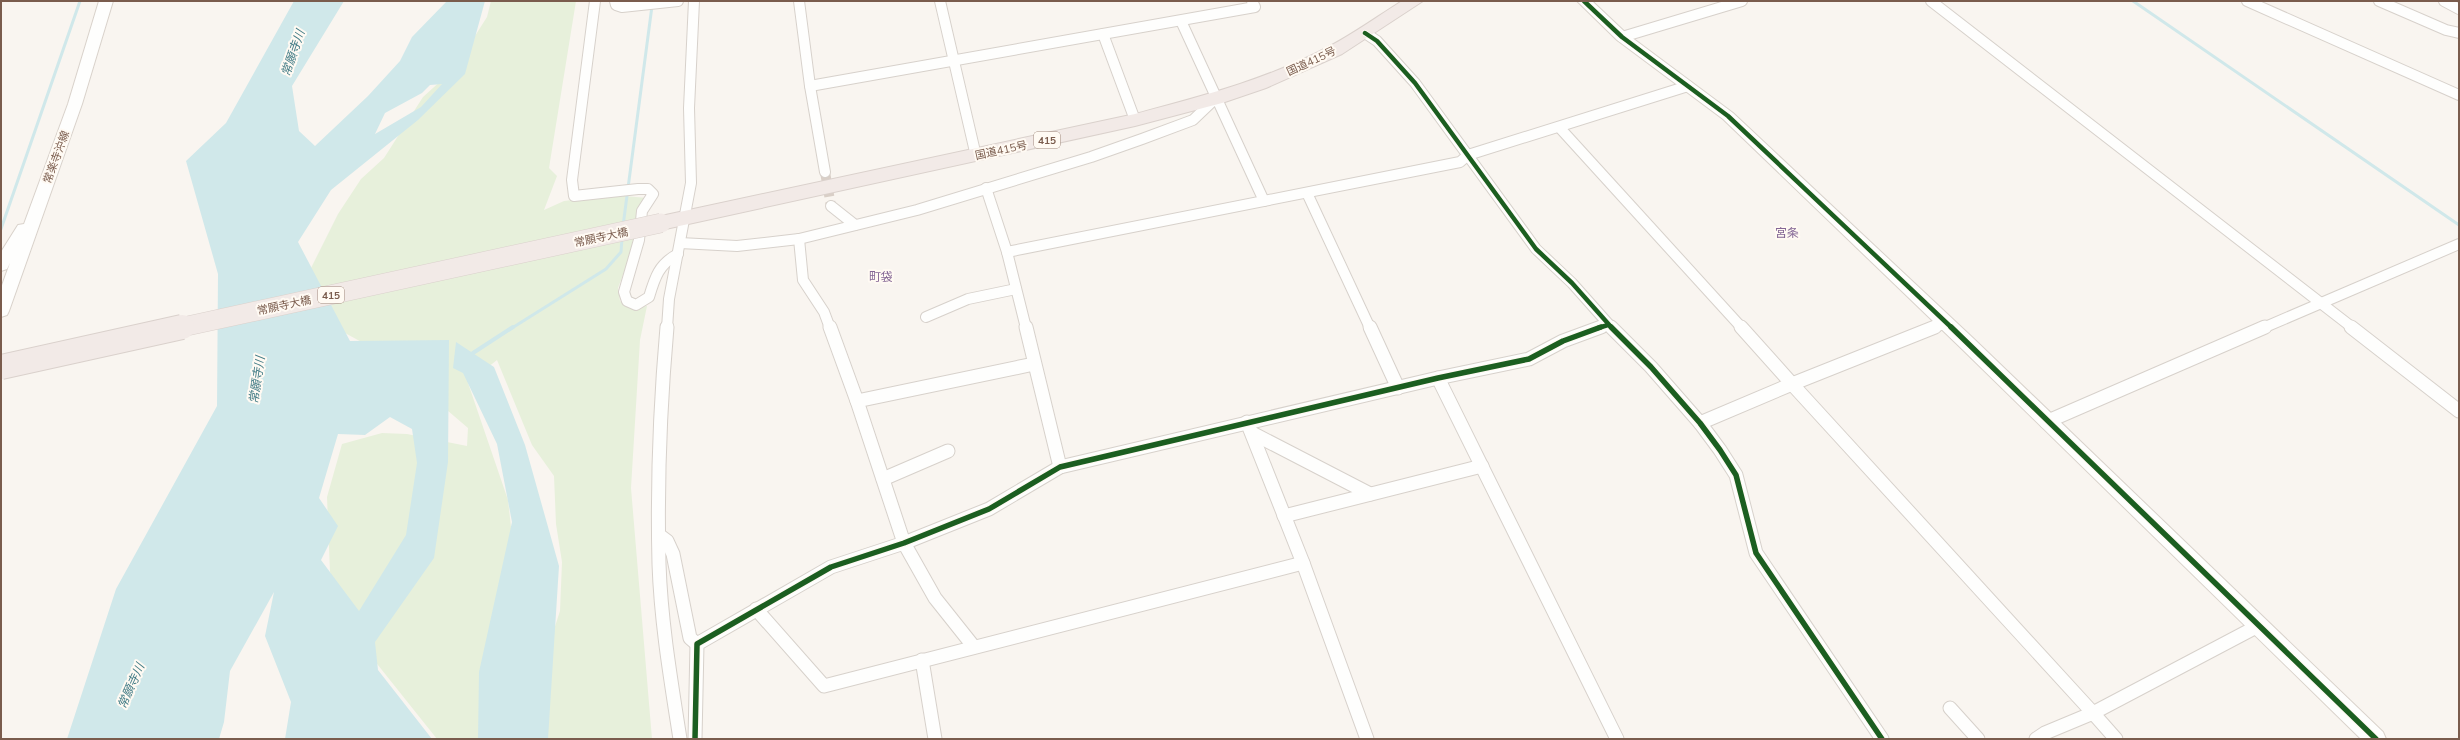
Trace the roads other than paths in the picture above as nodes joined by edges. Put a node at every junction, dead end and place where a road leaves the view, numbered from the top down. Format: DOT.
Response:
graph roads {
  1 [pos="106,1"];
  2 [pos="595,1"];
  3 [pos="615,1"];
  4 [pos="678,1"];
  5 [pos="694,1"];
  6 [pos="799,1"];
  7 [pos="940,1"];
  8 [pos="1252,1"];
  9 [pos="1414,1"];
  10 [pos="1584,1"];
  11 [pos="1742,1"];
  12 [pos="1931,1"];
  13 [pos="2247,1"];
  14 [pos="2378,1"];
  15 [pos="2444,1"];
  16 [pos="2459,9"];
  17 [pos="1181,21"];
  18 [pos="2459,33"];
  19 [pos="1103,34"];
  20 [pos="1365,34"];
  21 [pos="1622,36"];
  22 [pos="952,60"];
  23 [pos="810,86"];
  24 [pos="1688,86"];
  25 [pos="2459,95"];
  26 [pos="1216,99"];
  27 [pos="1135,120"];
  28 [pos="1559,127"];
  29 [pos="976,156"];
  30 [pos="1468,156"];
  31 [pos="825,172"];
  32 [pos="986,188"];
  33 [pos="1307,193"];
  34 [pos="1264,201"];
  35 [pos="38,205"];
  36 [pos="831,206"];
  37 [pos="686,218"];
  38 [pos="661,223"];
  39 [pos="855,226"];
  40 [pos="798,239"];
  41 [pos="2459,244"];
  42 [pos="679,249"];
  43 [pos="1007,252"];
  44 [pos="1,265"];
  45 [pos="1016,289"];
  46 [pos="2320,305"];
  47 [pos="1,311"];
  48 [pos="926,317"];
  49 [pos="1946,323"];
  50 [pos="1608,325"];
  51 [pos="1034,364"];
  52 [pos="1,367"];
  53 [pos="1438,378"];
  54 [pos="1792,384"];
  55 [pos="1398,388"];
  56 [pos="857,401"];
  57 [pos="2459,411"];
  58 [pos="2046,422"];
  59 [pos="1700,423"];
  60 [pos="1250,428"];
  61 [pos="948,451"];
  62 [pos="1482,466"];
  63 [pos="1060,467"];
  64 [pos="883,479"];
  65 [pos="1370,494"];
  66 [pos="1284,516"];
  67 [pos="659,535"];
  68 [pos="904,543"];
  69 [pos="1303,563"];
  70 [pos="756,609"];
  71 [pos="2258,626"];
  72 [pos="697,644"];
  73 [pos="974,647"];
  74 [pos="922,660"];
  75 [pos="1950,708"];
  76 [pos="2092,713"];
  77 [pos="680,739"];
  78 [pos="695,739"];
  79 [pos="936,739"];
  80 [pos="1367,739"];
  81 [pos="1617,739"];
  82 [pos="1882,739"];
  83 [pos="1978,739"];
  84 [pos="2036,739"];
  85 [pos="2116,739"];
  86 [pos="2376,739"];
  1 -- 35 [label="street, 常楽寺沖線"];
  2 -- 42 [label="street"];
  3 -- 4 [label="street"];
  5 -- 37 [label="street"];
  6 -- 23 [label="street"];
  7 -- 22 [label="street"];
  8 -- 17 [label="street"];
  9 -- 20 [label="highway, 国道415号 / 415"];
  10 -- 21 [label="street"];
  11 -- 21 [label="street"];
  12 -- 46 [label="street"];
  13 -- 25 [label="street"];
  14 -- 18 [label="street"];
  15 -- 16 [label="street"];
  17 -- 19 [label="street"];
  17 -- 26 [label="street"];
  19 -- 22 [label="street"];
  19 -- 27 [label="street"];
  20 -- 26 [label="highway, 国道415号 / 415"];
  20 -- 30 [label="street"];
  21 -- 24 [label="street"];
  22 -- 23 [label="street"];
  22 -- 29 [label="street"];
  23 -- 31 [label="street"];
  24 -- 28 [label="street"];
  24 -- 49 [label="street"];
  26 -- 27 [label="highway, 国道415号 / 415"];
  26 -- 32 [label="street"];
  26 -- 34 [label="street"];
  27 -- 29 [label="highway, 国道415号 / 415"];
  28 -- 30 [label="street"];
  28 -- 54 [label="street"];
  29 -- 37 [label="highway, 国道415号 / 415"];
  30 -- 33 [label="street"];
  30 -- 50 [label="street"];
  32 -- 39 [label="street"];
  32 -- 43 [label="street"];
  33 -- 34 [label="street"];
  33 -- 55 [label="street"];
  34 -- 43 [label="street"];
  35 -- 44 [label="street"];
  35 -- 47 [label="street, 常楽寺沖線"];
  36 -- 39 [label="street"];
  37 -- 38 [label="highway, 国道415号 / 415"];
  37 -- 42 [label="street"];
  38 -- 52 [label="highway, 常願寺大橋 / 415, bridge"];
  39 -- 40 [label="street"];
  40 -- 42 [label="street"];
  40 -- 56 [label="street"];
  41 -- 46 [label="street"];
  42 -- 67 [label="street"];
  43 -- 45 [label="street"];
  45 -- 48 [label="street"];
  45 -- 51 [label="street"];
  46 -- 57 [label="street"];
  46 -- 58 [label="street"];
  49 -- 54 [label="street"];
  49 -- 58 [label="street"];
  50 -- 53 [label="street"];
  50 -- 59 [label="street"];
  51 -- 56 [label="street"];
  51 -- 63 [label="street"];
  53 -- 55 [label="street"];
  53 -- 62 [label="street"];
  54 -- 59 [label="street"];
  54 -- 76 [label="street"];
  55 -- 60 [label="street"];
  56 -- 64 [label="street"];
  58 -- 71 [label="street"];
  59 -- 82 [label="street"];
  60 -- 63 [label="street"];
  60 -- 65 [label="street"];
  60 -- 66 [label="street"];
  61 -- 64 [label="street"];
  62 -- 65 [label="street"];
  62 -- 81 [label="street"];
  63 -- 68 [label="street"];
  64 -- 68 [label="street"];
  65 -- 66 [label="street"];
  66 -- 69 [label="street"];
  67 -- 72 [label="street"];
  67 -- 77 [label="street"];
  68 -- 70 [label="street"];
  68 -- 73 [label="street"];
  69 -- 73 [label="street"];
  69 -- 80 [label="street"];
  70 -- 72 [label="street"];
  70 -- 74 [label="street"];
  71 -- 76 [label="street"];
  71 -- 86 [label="street"];
  72 -- 78 [label="street"];
  73 -- 74 [label="street"];
  74 -- 79 [label="street"];
  75 -- 83 [label="street"];
  76 -- 84 [label="street"];
  76 -- 85 [label="street"];
}
